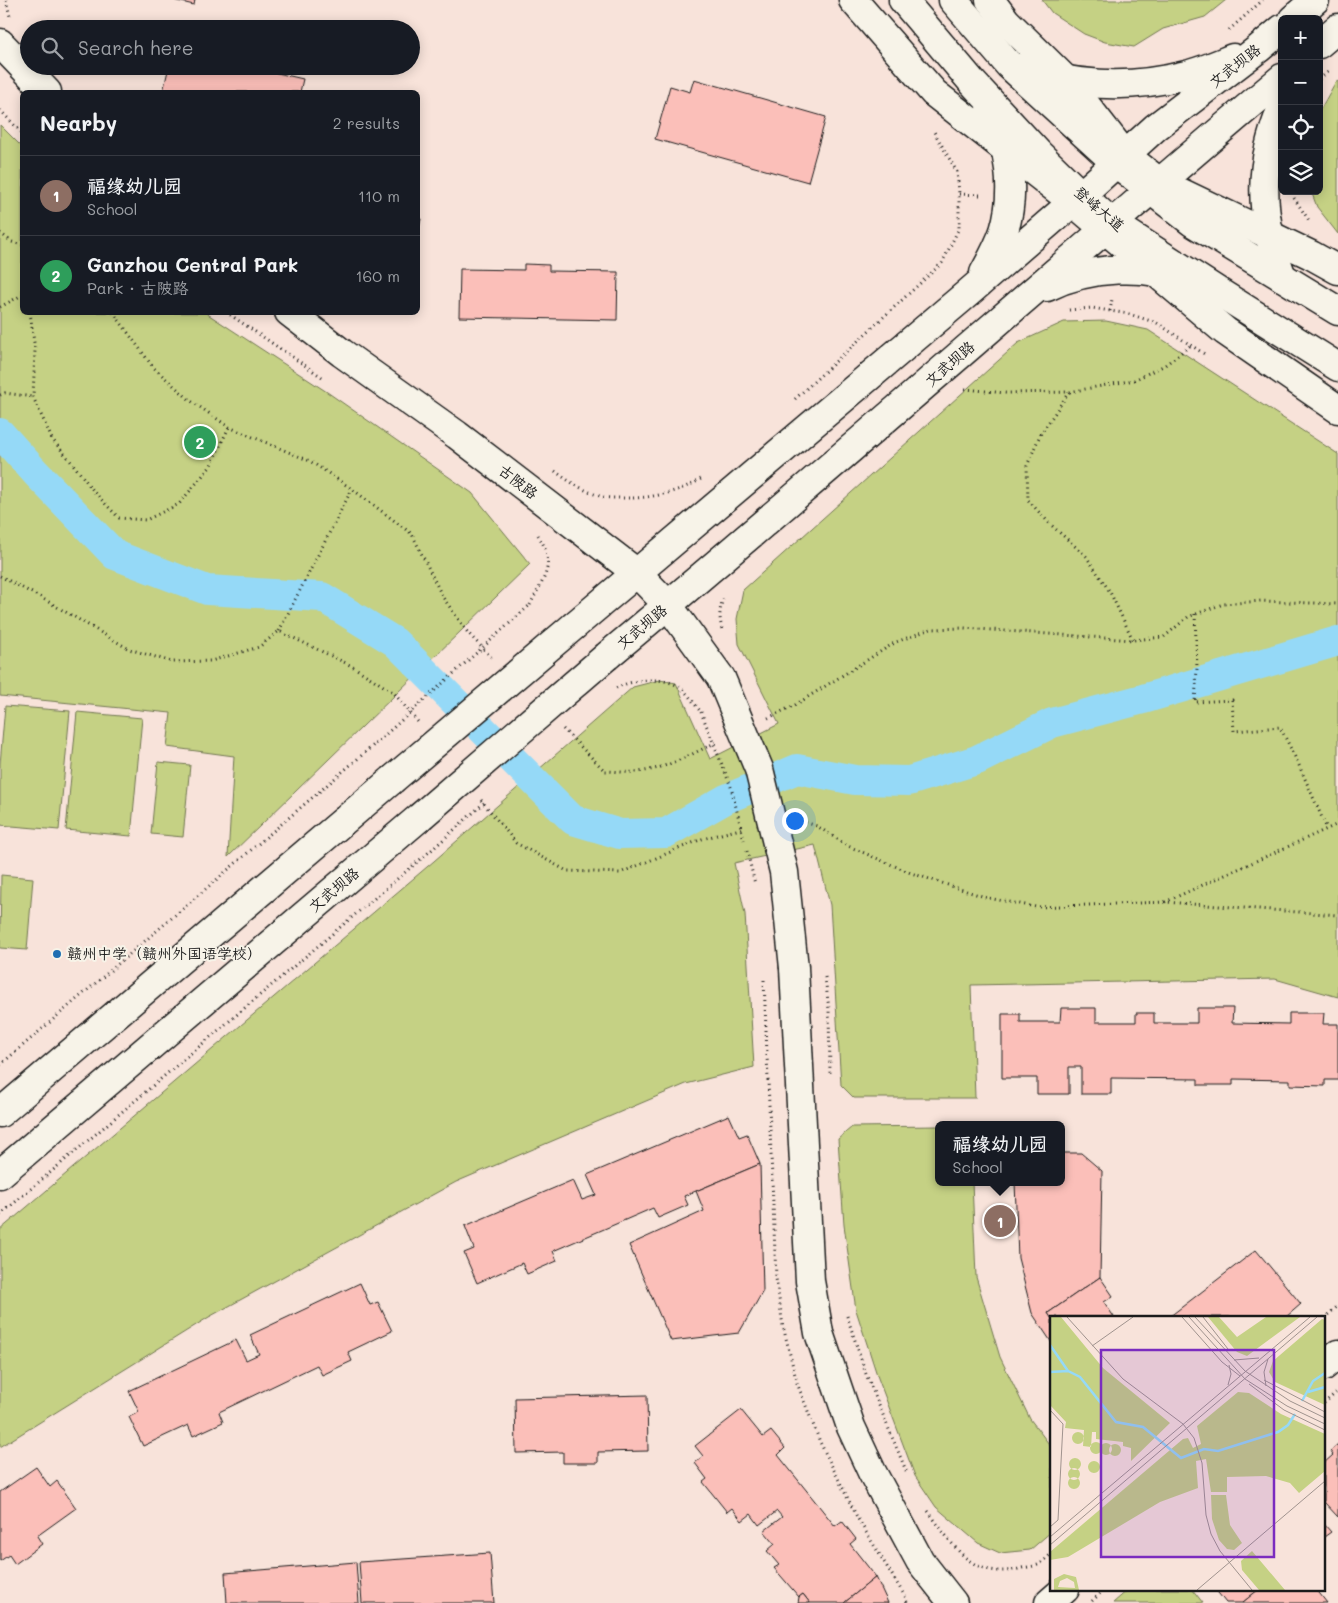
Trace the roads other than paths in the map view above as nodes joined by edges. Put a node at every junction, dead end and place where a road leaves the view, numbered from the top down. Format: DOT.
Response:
graph roads {
  1 [pos="853,0"];
  2 [pos="903,0"];
  3 [pos="953,0"];
  4 [pos="990,0"];
  5 [pos="1315,0"];
  6 [pos="1298,15"];
  7 [pos="1338,28"];
  8 [pos="1278,32"];
  9 [pos="1323,41"];
  10 [pos="0,43"];
  11 [pos="1258,49"];
  12 [pos="20,63"];
  13 [pos="1009,66"];
  14 [pos="31,75"];
  15 [pos="1278,81"];
  16 [pos="1068,82"];
  17 [pos="973,83"];
  18 [pos="46,90"];
  19 [pos="1278,118"];
  20 [pos="1005,148"];
  21 [pos="1121,159"];
  22 [pos="1155,185"];
  23 [pos="1077,198"];
  24 [pos="1109,226"];
  25 [pos="1269,234"];
  26 [pos="1338,270"];
  27 [pos="1155,271"];
  28 [pos="1282,277"];
  29 [pos="968,293"];
  30 [pos="1225,296"];
  31 [pos="1028,297"];
  32 [pos="1338,312"];
  33 [pos="293,315"];
  34 [pos="1338,367"];
  35 [pos="1338,409"];
  36 [pos="637,573"];
  37 [pos="668,605"];
  38 [pos="0,1113"];
  39 [pos="0,1174"];
  40 [pos="1338,1354"];
  41 [pos="1326,1364"];
  42 [pos="1064,1590"];
  43 [pos="953,1603"];
  44 [pos="1049,1603"];
  1 -- 20 [label="main road"];
  2 -- 17 [label="main road, 登峰大道"];
  3 -- 13 [label="main road"];
  4 -- 16 [label="main road"];
  5 -- 6 [label="main road"];
  7 -- 9 [label="main road"];
  8 -- 11 [label="main road, 文武坝路"];
  10 -- 12 [label="main road"];
  11 -- 16 [label="main road"];
  11 -- 21 [label="main road, 文武坝路"];
  13 -- 16 [label="main road"];
  13 -- 21 [label="main road"];
  14 -- 18 [label="main road"];
  15 -- 22 [label="main road, 文武坝路"];
  16 -- 21 [label="main road"];
  17 -- 20 [label="main road"];
  17 -- 23 [label="main road, 登峰大道"];
  19 -- 25 [label="main road"];
  20 -- 23 [label="main road"];
  20 -- 29 [label="main road"];
  21 -- 22 [label="main road"];
  21 -- 23 [label="main road, 文武坝路"];
  22 -- 24 [label="main road, 文武坝路"];
  22 -- 25 [label="main road"];
  22 -- 28 [label="main road"];
  23 -- 24 [label="main road, 登峰大道"];
  23 -- 29 [label="main road, 文武坝路"];
  24 -- 27 [label="main road"];
  24 -- 30 [label="main road, 登峰大道"];
  24 -- 31 [label="main road, 文武坝路"];
  25 -- 26 [label="main road"];
  25 -- 28 [label="main road"];
  27 -- 30 [label="main road"];
  27 -- 31 [label="main road"];
  27 -- 35 [label="main road"];
  28 -- 32 [label="main road"];
  29 -- 36 [label="main road, 文武坝路"];
  30 -- 34 [label="main road, 登峰大道"];
  31 -- 37 [label="main road, 文武坝路"];
  33 -- 36 [label="main road, 古陂路"];
  36 -- 37 [label="main road, 古陂路"];
  36 -- 38 [label="main road, 文武坝路, bridge"];
  37 -- 39 [label="main road, 文武坝路, bridge"];
  37 -- 43 [label="main road, 古陂路, bridge"];
  40 -- 41 [label="main road"];
  42 -- 44 [label="main road"];
}
